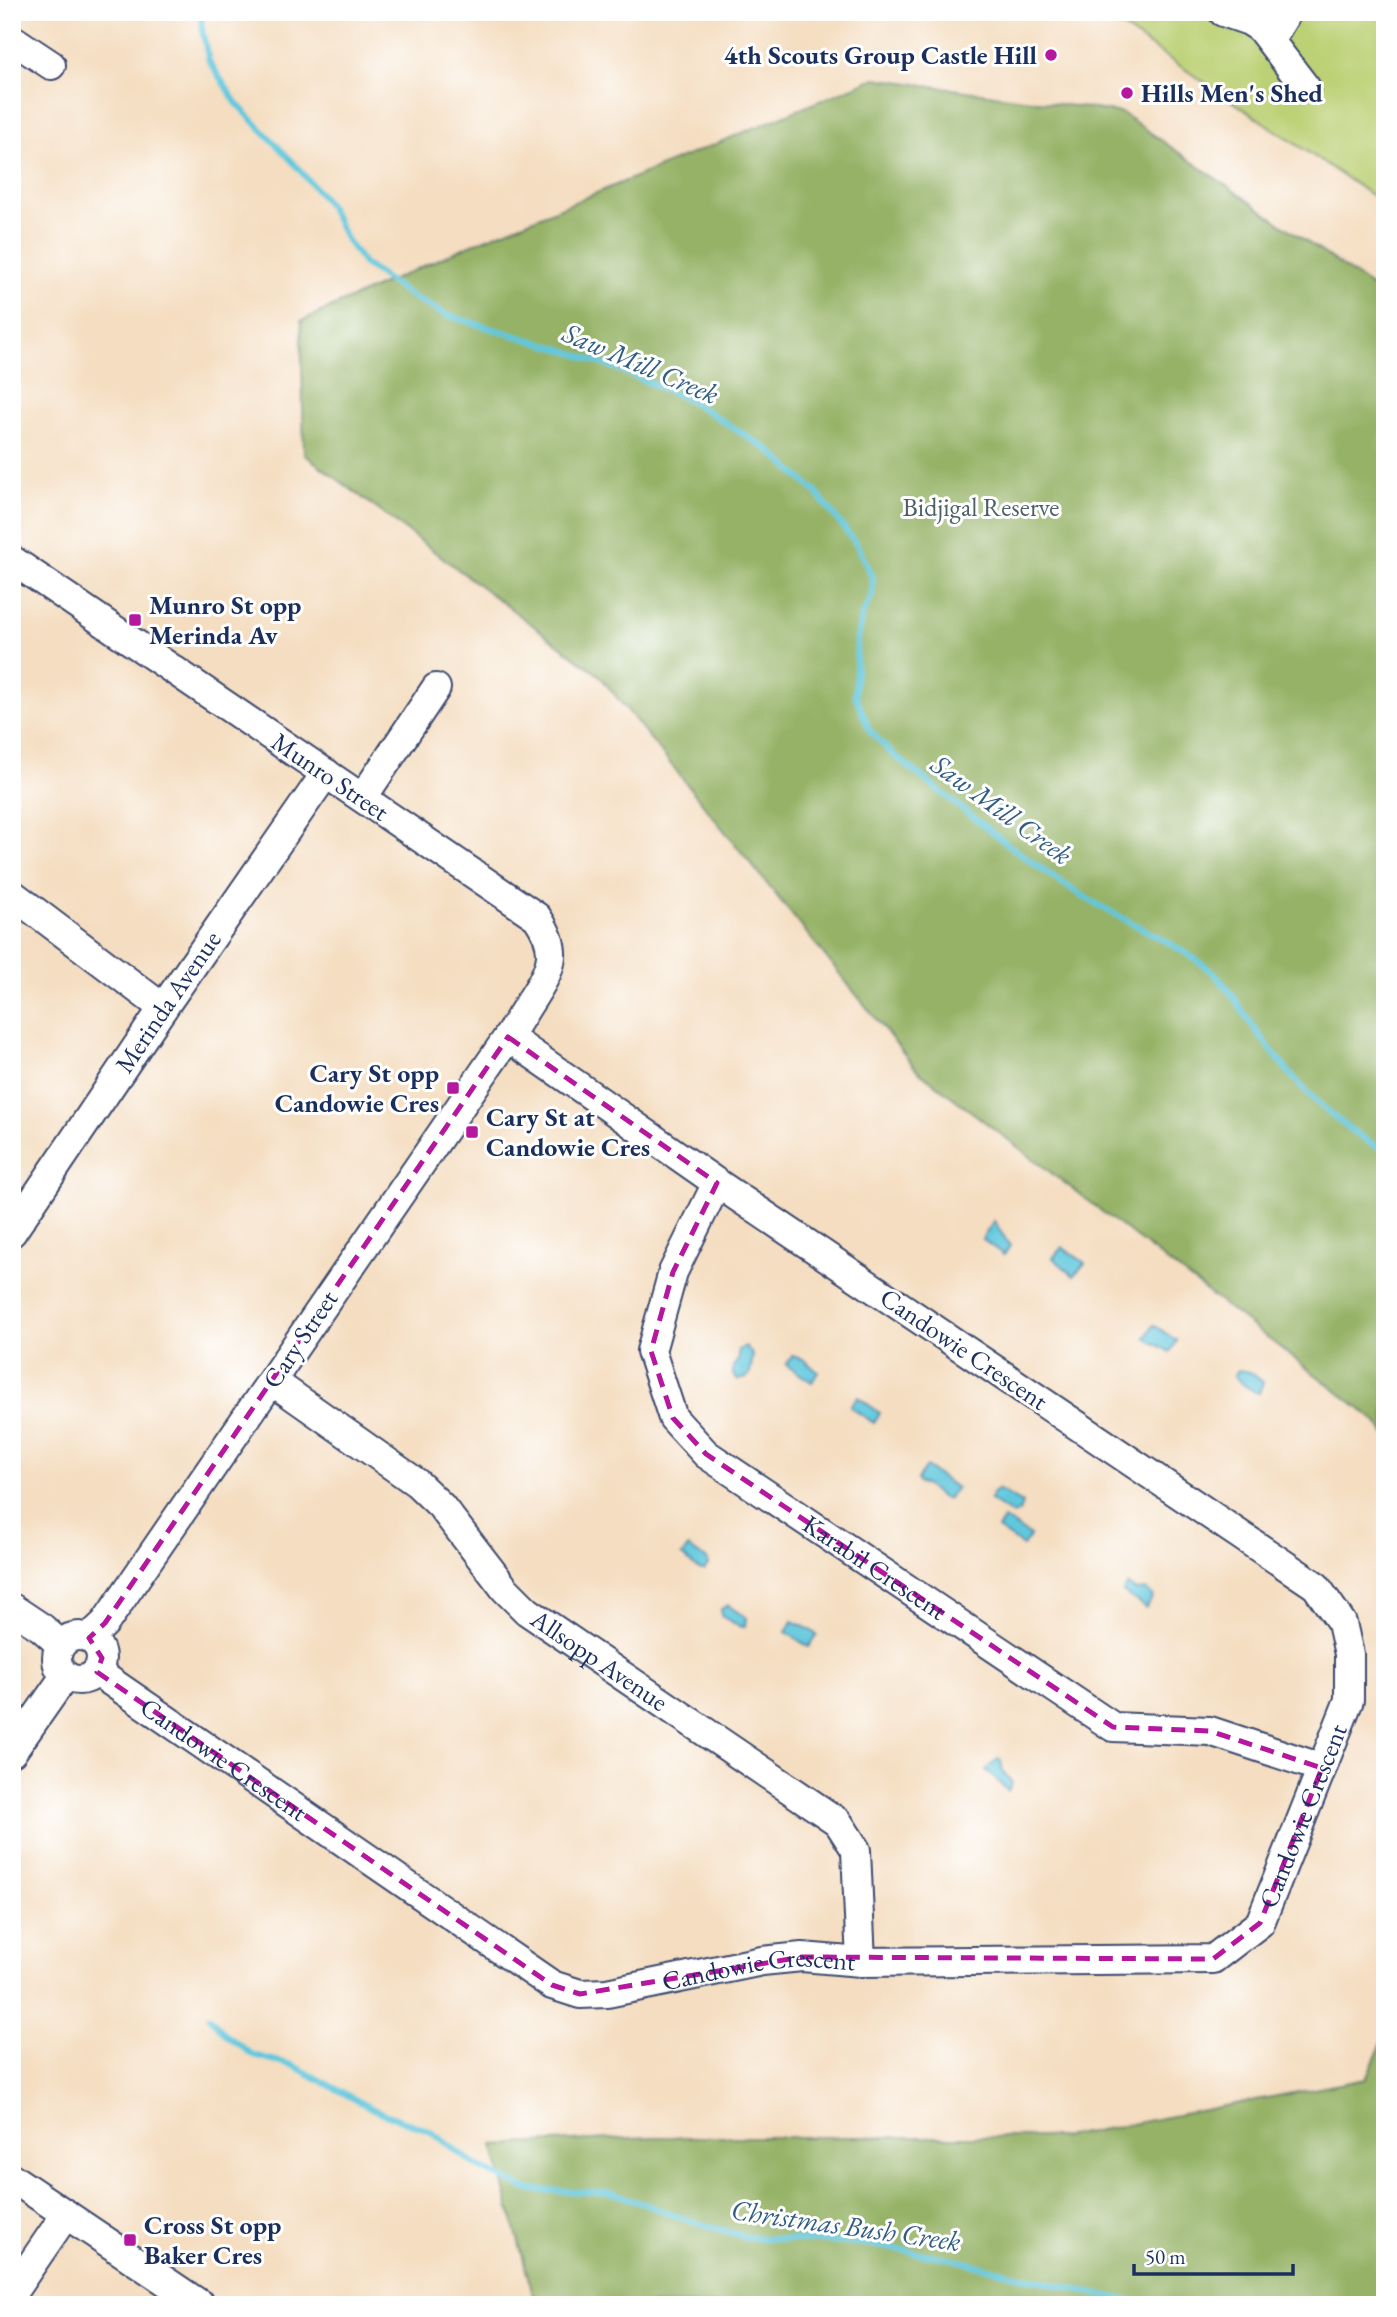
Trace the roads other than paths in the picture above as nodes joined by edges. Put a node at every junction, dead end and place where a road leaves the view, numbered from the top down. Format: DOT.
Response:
graph roads {
  1 [pos="1223,12"];
  2 [pos="1287,12"];
  3 [pos="12,39"];
  4 [pos="1270,40"];
  5 [pos="51,65"];
  6 [pos="1306,88"];
  7 [pos="12,560"];
  8 [pos="436,688"];
  9 [pos="326,773"];
  10 [pos="363,797"];
  11 [pos="12,894"];
  12 [pos="163,1009"];
  13 [pos="508,1037"];
  14 [pos="717,1183"];
  15 [pos="12,1233"];
  16 [pos="272,1381"];
  17 [pos="12,1608"];
  18 [pos="89,1637"];
  19 [pos="61,1645"];
  20 [pos="97,1672"];
  21 [pos="65,1676"];
  22 [pos="12,1752"];
  23 [pos="1322,1768"];
  24 [pos="861,1962"];
  25 [pos="12,2178"];
  26 [pos="66,2214"];
  27 [pos="12,2293"];
  28 [pos="201,2305"];
  1 -- 4 [label="street"];
  2 -- 4 [label="street"];
  3 -- 5 [label="street"];
  4 -- 6 [label="street"];
  7 -- 9 [label="street, Munro Street"];
  8 -- 10 [label="street"];
  9 -- 10 [label="street, Munro Street"];
  9 -- 12 [label="street, Merinda Avenue"];
  10 -- 13 [label="street, Munro Street"];
  11 -- 12 [label="street"];
  12 -- 15 [label="street, Merinda Avenue"];
  13 -- 14 [label="street, Candowie Crescent"];
  13 -- 16 [label="street, Cary Street"];
  14 -- 23 [label="street, Candowie Crescent"];
  14 -- 23 [label="street, Karabil Crescent"];
  16 -- 18 [label="street, Cary Street"];
  16 -- 24 [label="street, Allsopp Avenue"];
  17 -- 19 [label="street"];
  18 -- 19 [label="street"];
  18 -- 20 [label="street"];
  19 -- 21 [label="street"];
  20 -- 21 [label="street"];
  20 -- 24 [label="street, Candowie Crescent"];
  21 -- 22 [label="street"];
  23 -- 24 [label="street, Candowie Crescent"];
  25 -- 26 [label="street"];
  26 -- 27 [label="street"];
  26 -- 28 [label="street"];
}
